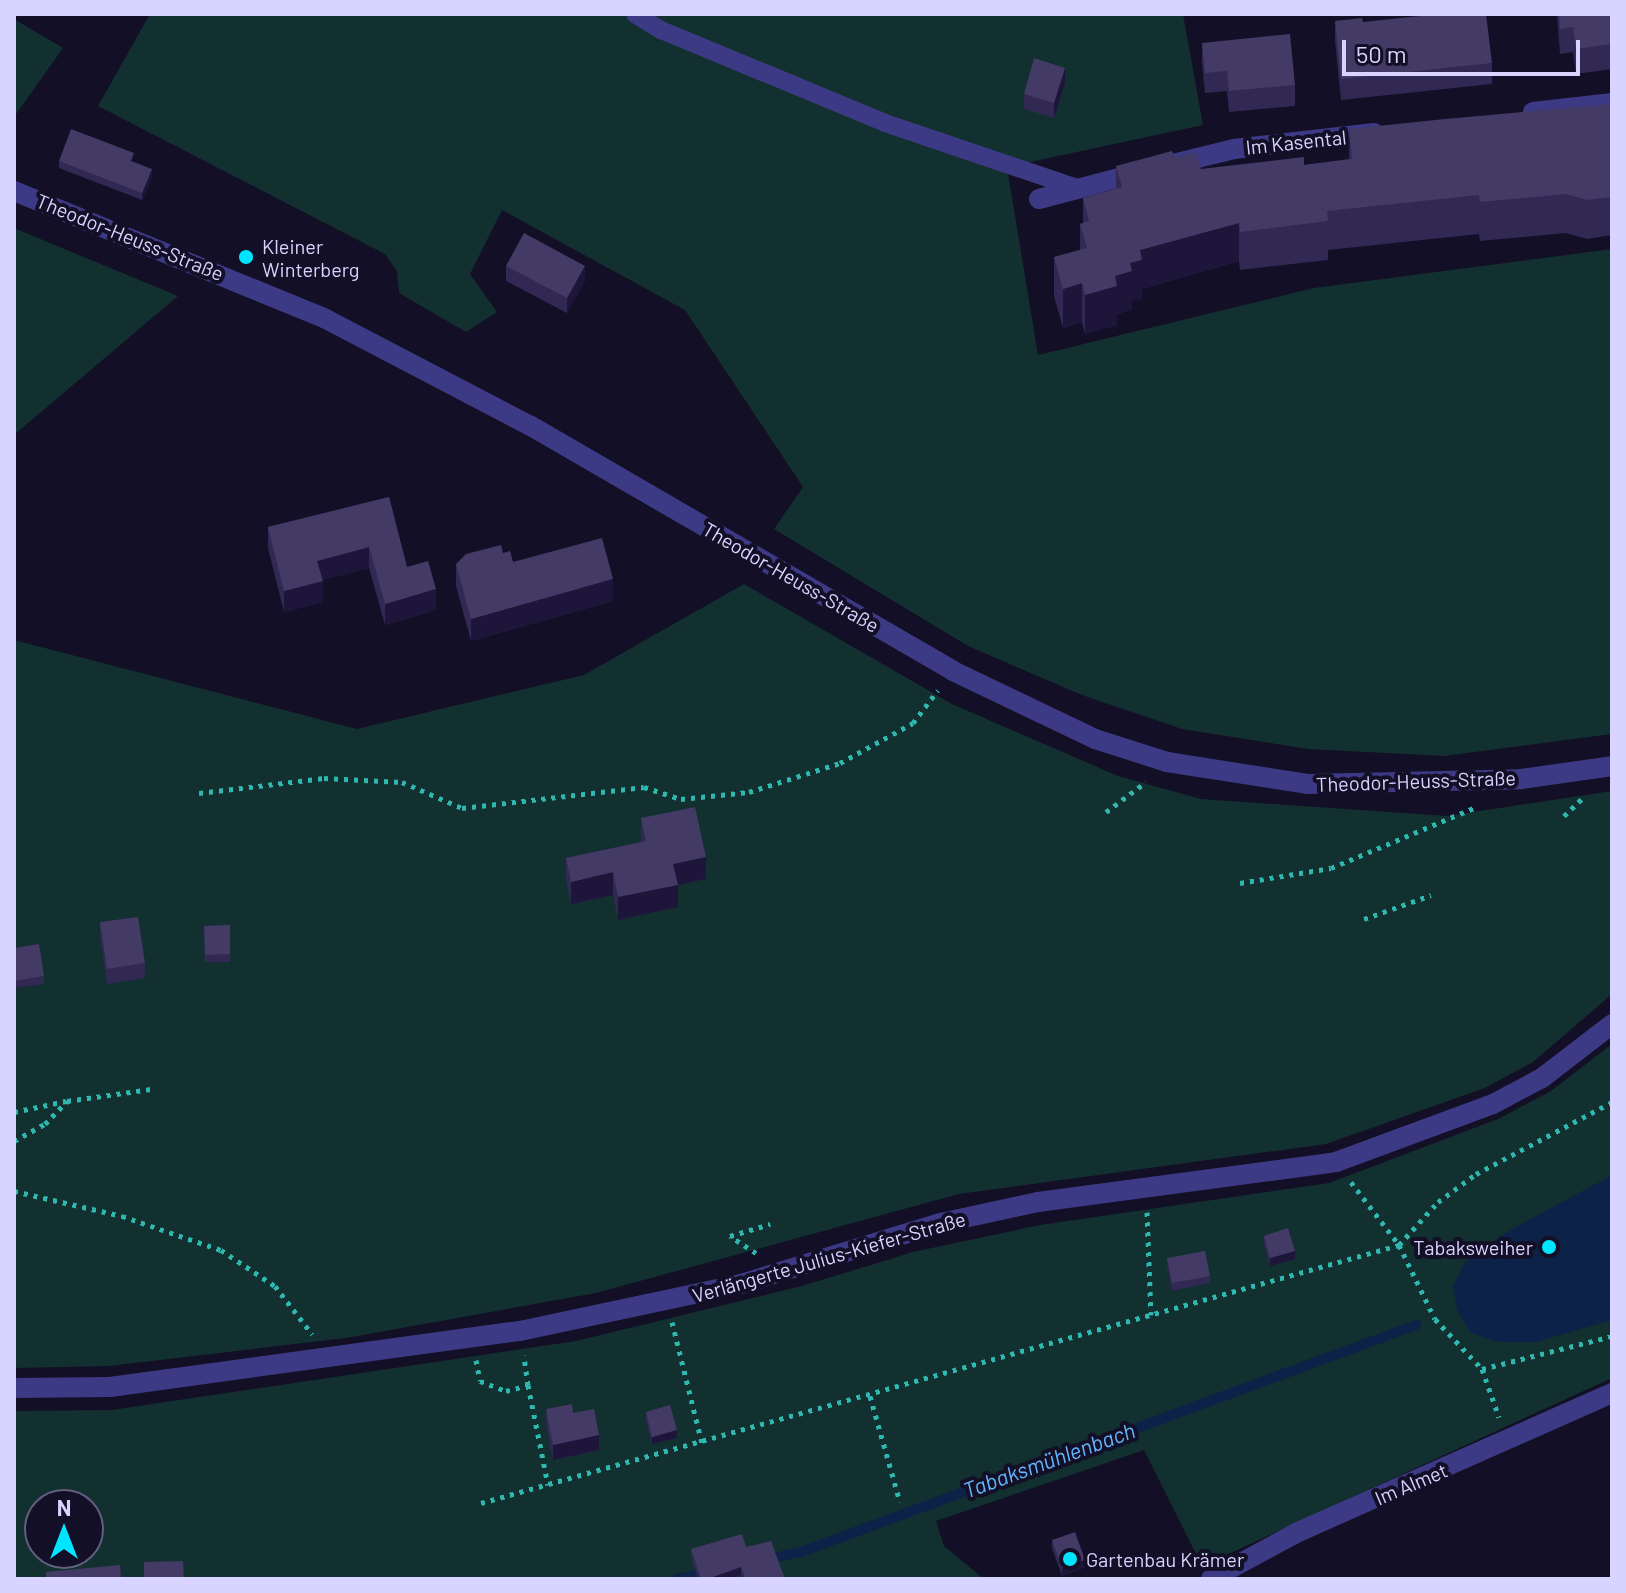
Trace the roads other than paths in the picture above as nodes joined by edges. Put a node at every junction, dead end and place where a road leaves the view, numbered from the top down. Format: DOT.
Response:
graph roads {
  1 [pos="635,14"];
  2 [pos="1612,103"];
  3 [pos="1512,115"];
  4 [pos="1388,131"];
  5 [pos="1080,189"];
  6 [pos="14,191"];
  7 [pos="1039,199"];
  8 [pos="1612,766"];
  9 [pos="1612,1024"];
  10 [pos="14,1388"];
  11 [pos="1612,1393"];
  12 [pos="1211,1579"];
  1 -- 5 [label="lane"];
  2 -- 3 [label="street"];
  4 -- 5 [label="street, Im Kasental"];
  5 -- 7 [label="street, Im Kasental"];
  6 -- 8 [label="street, Theodor-Heuss-Straße"];
  9 -- 10 [label="street, Verlängerte Julius-Kiefer-Straße"];
  11 -- 12 [label="street, Im Almet"];
}
